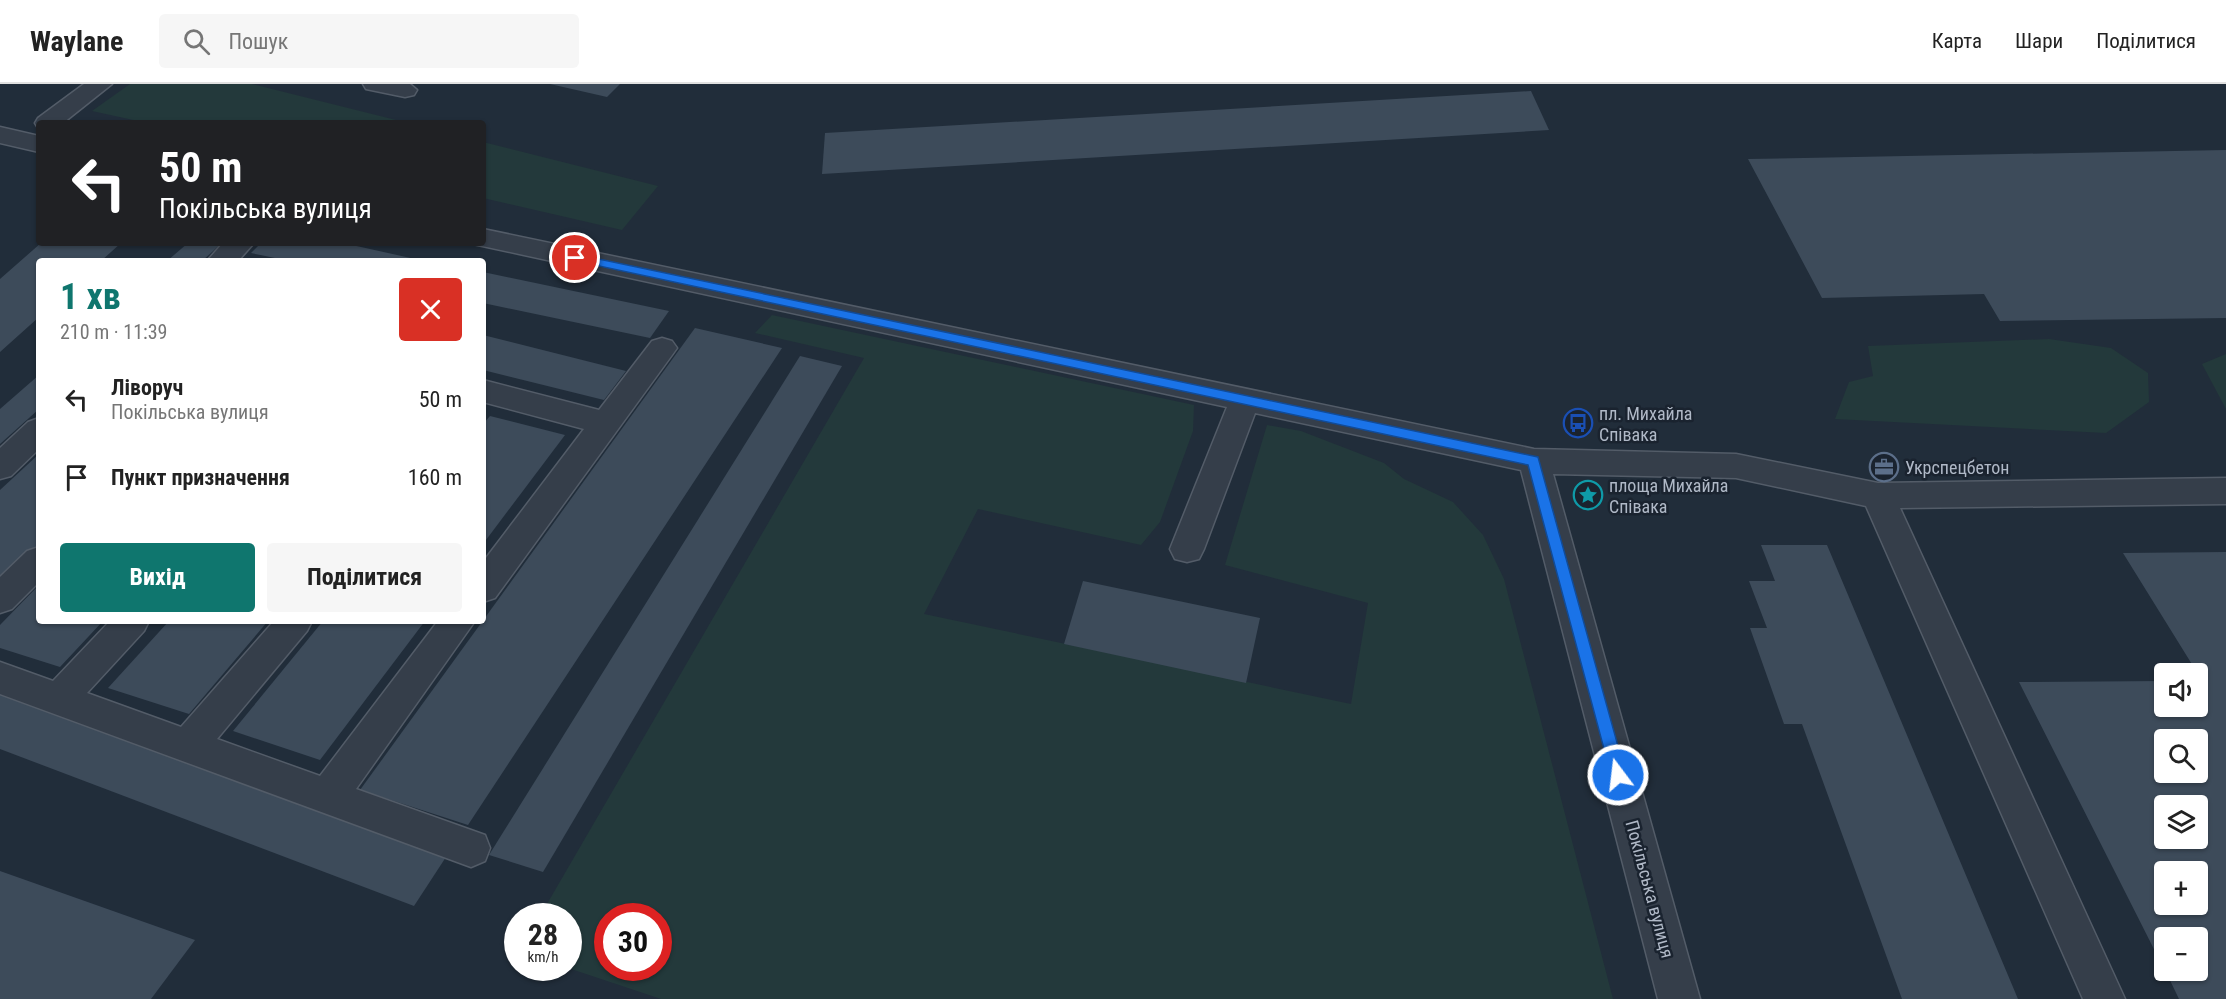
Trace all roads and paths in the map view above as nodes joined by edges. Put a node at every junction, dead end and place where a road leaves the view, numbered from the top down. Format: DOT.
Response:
graph roads {
  1 [pos="99,84"];
  2 [pos="375,84"];
  3 [pos="405,90"];
  4 [pos="51,120"];
  5 [pos="486,239"];
  6 [pos="237,246"];
  7 [pos="224,258"];
  8 [pos="662,348"];
  9 [pos="486,396"];
  10 [pos="1245,399"];
  11 [pos="606,423"];
  12 [pos="36,433"];
  13 [pos="1534,461"];
  14 [pos="0,467"];
  15 [pos="2226,491"];
  16 [pos="1878,496"];
  17 [pos="1187,549"];
  18 [pos="36,564"];
  19 [pos="486,584"];
  20 [pos="0,599"];
  21 [pos="129,624"];
  22 [pos="292,624"];
  23 [pos="456,624"];
  24 [pos="0,678"];
  25 [pos="59,699"];
  26 [pos="188,746"];
  27 [pos="327,797"];
  28 [pos="471,848"];
  29 [pos="1679,999"];
  30 [pos="2104,999"];
  1 -- 4 [label="street"];
  2 -- 3 [label="street"];
  5 -- 10 [label="street"];
  6 -- 7 [label="street"];
  8 -- 11 [label="street"];
  9 -- 11 [label="street"];
  10 -- 13 [label="street"];
  10 -- 17 [label="street"];
  11 -- 19 [label="street"];
  12 -- 14 [label="street"];
  13 -- 16 [label="street"];
  13 -- 29 [label="street, Покільська вулиця"];
  15 -- 16 [label="street"];
  16 -- 30 [label="street"];
  18 -- 20 [label="street"];
  21 -- 25 [label="street"];
  22 -- 26 [label="street"];
  23 -- 27 [label="street"];
  24 -- 25 [label="street"];
  25 -- 26 [label="street"];
  26 -- 27 [label="street"];
  27 -- 28 [label="street"];
}
